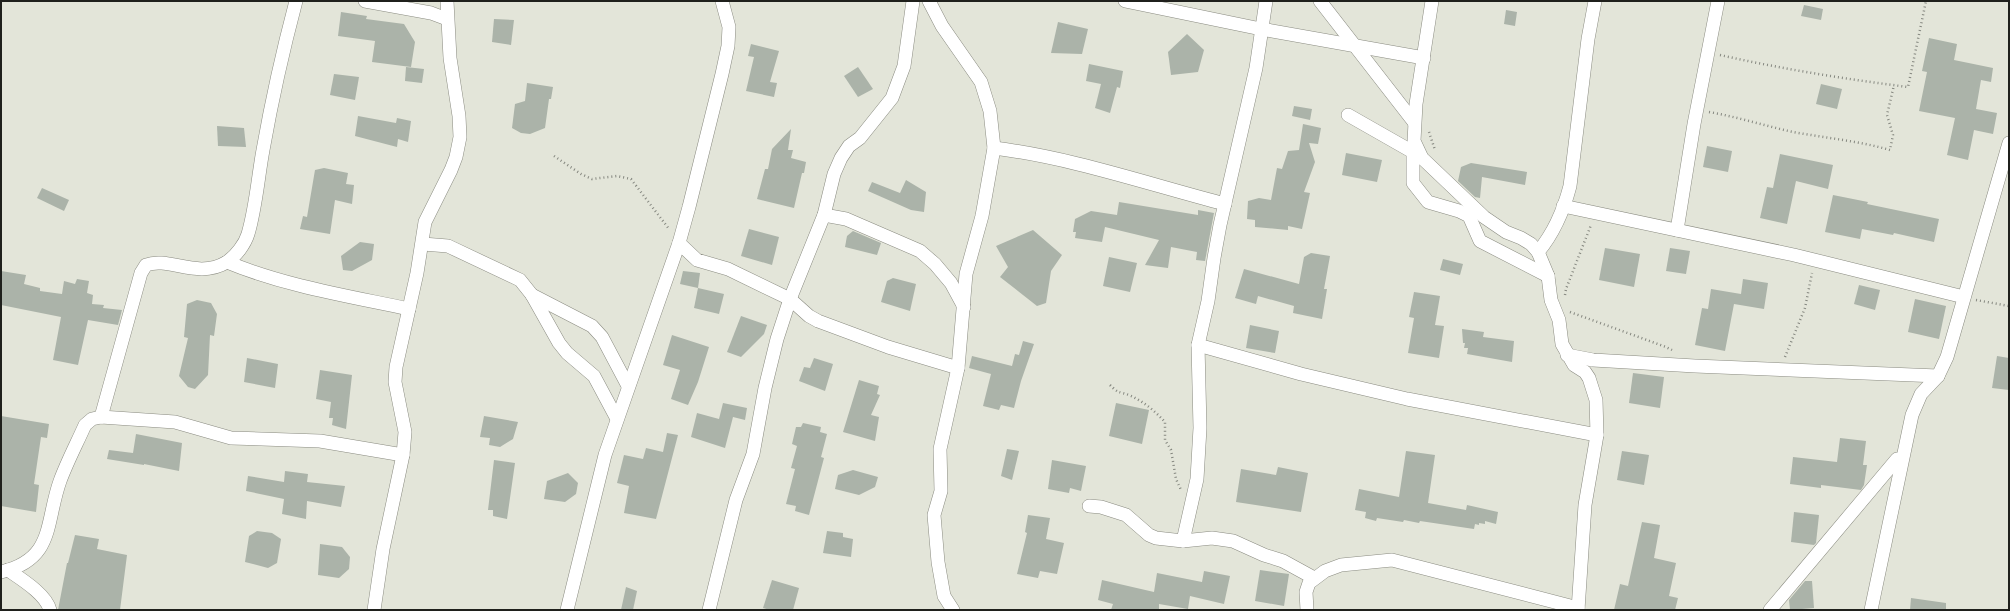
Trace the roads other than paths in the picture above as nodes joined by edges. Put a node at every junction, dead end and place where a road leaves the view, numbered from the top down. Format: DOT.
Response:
graph roads {
  1 [pos="296,1"];
  2 [pos="365,1"];
  3 [pos="446,1"];
  4 [pos="722,1"];
  5 [pos="913,1"];
  6 [pos="928,1"];
  7 [pos="1125,1"];
  8 [pos="1266,1"];
  9 [pos="1320,1"];
  10 [pos="1432,1"];
  11 [pos="1595,1"];
  12 [pos="1718,1"];
  13 [pos="447,19"];
  14 [pos="1261,29"];
  15 [pos="1354,45"];
  16 [pos="1424,58"];
  17 [pos="1348,115"];
  18 [pos="1414,122"];
  19 [pos="2009,143"];
  20 [pos="994,148"];
  21 [pos="1225,204"];
  22 [pos="1563,206"];
  23 [pos="824,215"];
  24 [pos="1677,230"];
  25 [pos="678,243"];
  26 [pos="423,244"];
  27 [pos="1538,252"];
  28 [pos="227,262"];
  29 [pos="1548,276"];
  30 [pos="532,295"];
  31 [pos="1964,297"];
  32 [pos="790,299"];
  33 [pos="964,307"];
  34 [pos="409,309"];
  35 [pos="1198,344"];
  36 [pos="1567,355"];
  37 [pos="958,368"];
  38 [pos="1938,376"];
  39 [pos="628,386"];
  40 [pos="101,417"];
  41 [pos="617,419"];
  42 [pos="1597,435"];
  43 [pos="403,455"];
  44 [pos="1897,459"];
  45 [pos="1089,506"];
  46 [pos="1183,541"];
  47 [pos="5,571"];
  48 [pos="1314,578"];
  49 [pos="1578,609"];
  50 [pos="50,610"];
  51 [pos="374,610"];
  52 [pos="567,610"];
  53 [pos="709,610"];
  54 [pos="953,610"];
  55 [pos="1307,610"];
  56 [pos="1770,610"];
  57 [pos="1871,610"];
  1 -- 28 [label="street"];
  2 -- 13 [label="street"];
  3 -- 13 [label="street"];
  4 -- 25 [label="street"];
  5 -- 23 [label="street"];
  6 -- 20 [label="street"];
  7 -- 14 [label="street"];
  8 -- 14 [label="street"];
  9 -- 15 [label="street"];
  10 -- 16 [label="street"];
  11 -- 22 [label="street"];
  12 -- 24 [label="street"];
  13 -- 26 [label="street"];
  14 -- 15 [label="street"];
  14 -- 21 [label="street"];
  15 -- 16 [label="street"];
  15 -- 18 [label="street"];
  16 -- 18 [label="street"];
  17 -- 29 [label="street"];
  18 -- 27 [label="street"];
  19 -- 31 [label="street"];
  20 -- 21 [label="street"];
  20 -- 33 [label="street"];
  21 -- 35 [label="street"];
  22 -- 24 [label="street"];
  22 -- 27 [label="street"];
  23 -- 32 [label="street"];
  23 -- 33 [label="street"];
  24 -- 31 [label="street"];
  25 -- 32 [label="street"];
  25 -- 39 [label="street"];
  26 -- 30 [label="street"];
  26 -- 34 [label="street"];
  27 -- 29 [label="street"];
  28 -- 34 [label="street"];
  28 -- 40 [label="street"];
  29 -- 36 [label="street"];
  30 -- 39 [label="street"];
  30 -- 41 [label="street"];
  31 -- 38 [label="street"];
  32 -- 37 [label="street"];
  32 -- 53 [label="street"];
  33 -- 37 [label="street"];
  34 -- 43 [label="street"];
  35 -- 42 [label="street"];
  35 -- 46 [label="street"];
  36 -- 38 [label="street"];
  36 -- 42 [label="street"];
  37 -- 54 [label="street"];
  38 -- 57 [label="street"];
  39 -- 41 [label="street"];
  40 -- 43 [label="street"];
  40 -- 47 [label="street"];
  41 -- 52 [label="street"];
  42 -- 49 [label="street"];
  43 -- 51 [label="street"];
  44 -- 56 [label="street"];
  45 -- 46 [label="street"];
  46 -- 48 [label="street"];
  47 -- 50 [label="street"];
  48 -- 49 [label="street"];
  48 -- 55 [label="street"];
}
